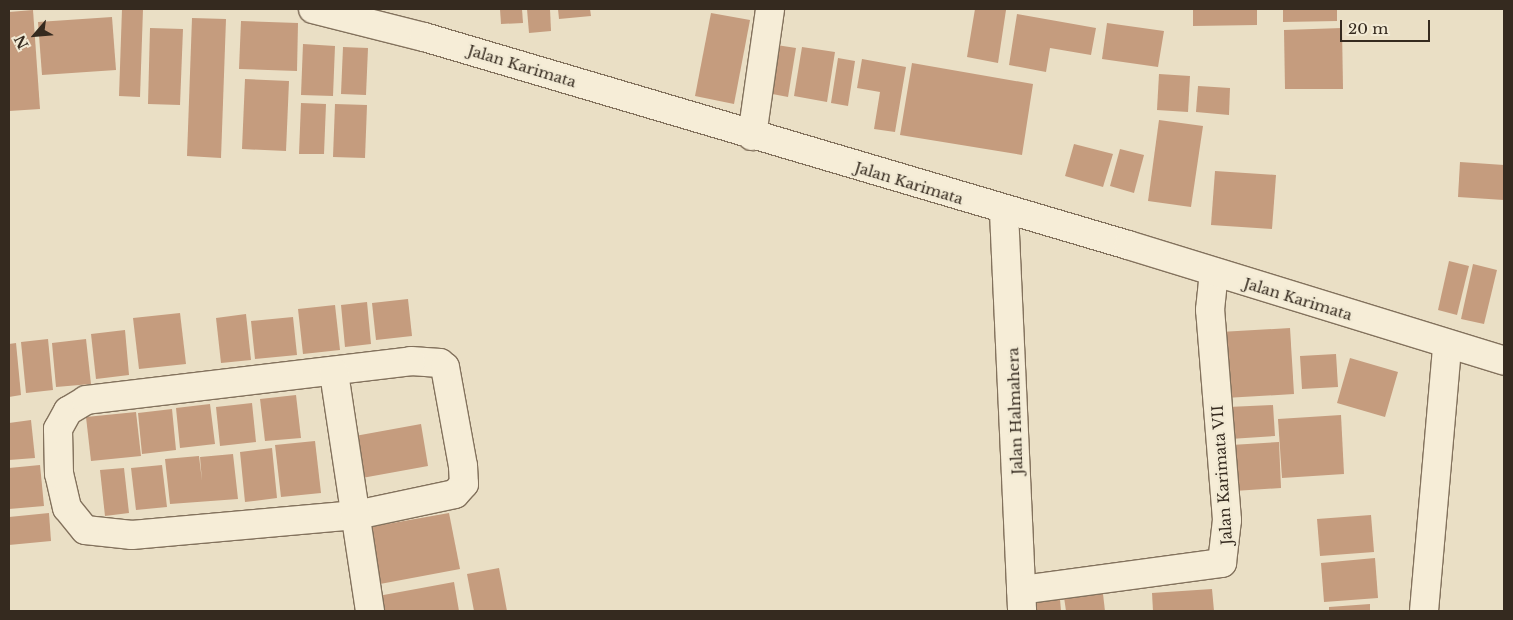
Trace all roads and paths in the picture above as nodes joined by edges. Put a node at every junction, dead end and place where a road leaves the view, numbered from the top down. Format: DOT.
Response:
graph roads {
  1 [pos="313,9"];
  2 [pos="770,9"];
  3 [pos="752,136"];
  4 [pos="1004,212"];
  5 [pos="1214,272"];
  6 [pos="1447,346"];
  7 [pos="1504,361"];
  8 [pos="334,373"];
  9 [pos="356,515"];
  10 [pos="1022,601"];
  11 [pos="370,611"];
  12 [pos="1424,611"];
  1 -- 3 [label="street, Jalan Karimata"];
  2 -- 3 [label="street"];
  3 -- 4 [label="street, Jalan Karimata"];
  4 -- 5 [label="street, Jalan Karimata"];
  4 -- 10 [label="street, Jalan Halmahera"];
  5 -- 6 [label="street, Jalan Karimata"];
  5 -- 10 [label="street, Jalan Karimata VII"];
  6 -- 7 [label="street, Jalan Karimata"];
  6 -- 12 [label="street"];
  8 -- 9 [label="street"];
  8 -- 9 [label="street"];
  8 -- 9 [label="street"];
  9 -- 11 [label="street"];
}
